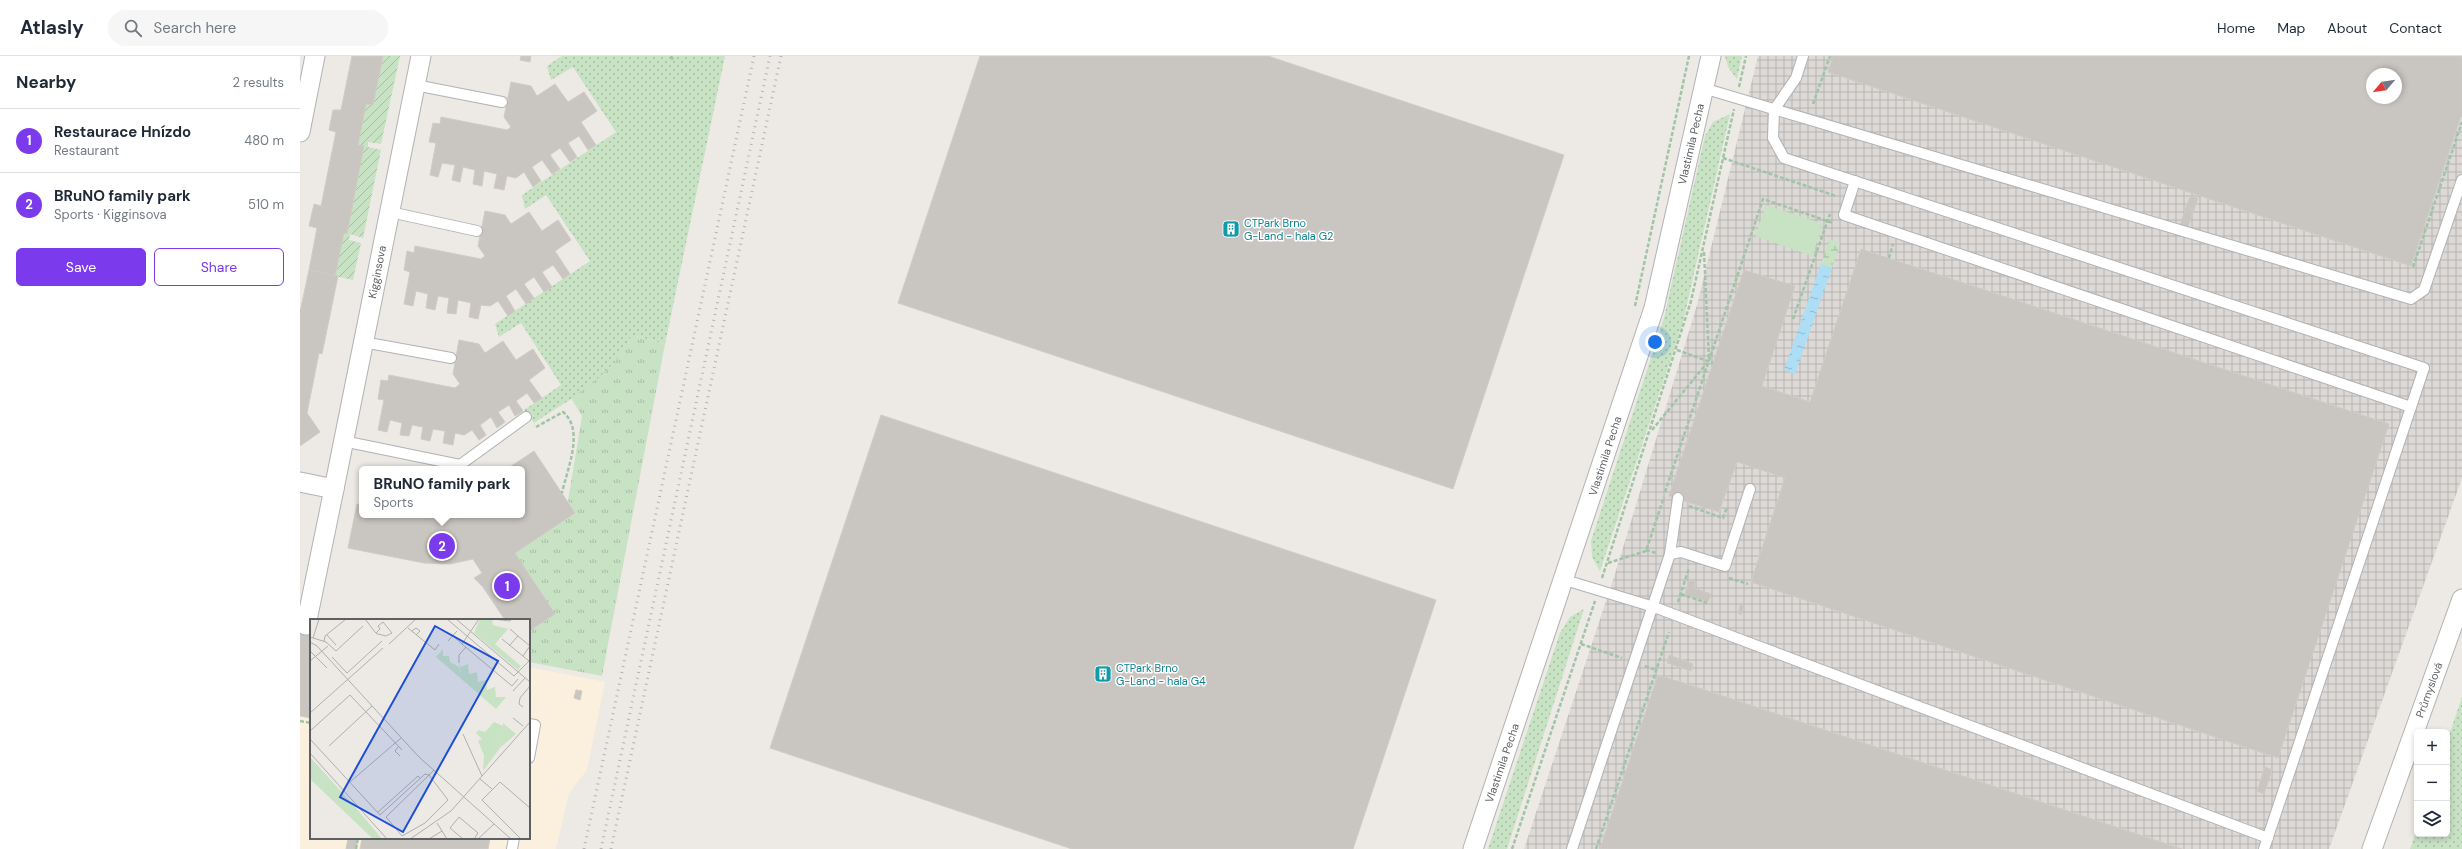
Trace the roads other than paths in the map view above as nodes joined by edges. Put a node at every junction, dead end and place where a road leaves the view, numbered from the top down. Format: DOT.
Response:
graph roads {
  1 [pos="315,56"];
  2 [pos="421,56"];
  3 [pos="1710,56"];
  4 [pos="1803,56"];
  5 [pos="415,85"];
  6 [pos="1703,88"];
  7 [pos="502,102"];
  8 [pos="1774,110"];
  9 [pos="300,132"];
  10 [pos="1855,180"];
  11 [pos="2462,180"];
  12 [pos="390,212"];
  13 [pos="477,231"];
  14 [pos="363,342"];
  15 [pos="451,358"];
  16 [pos="2411,406"];
  17 [pos="526,417"];
  18 [pos="343,441"];
  19 [pos="300,482"];
  20 [pos="334,489"];
  21 [pos="1750,489"];
  22 [pos="1677,500"];
  23 [pos="1670,554"];
  24 [pos="1565,580"];
  25 [pos="2462,599"];
  26 [pos="1654,607"];
  27 [pos="306,625"];
  28 [pos="530,724"];
  29 [pos="530,752"];
  30 [pos="2268,838"];
  31 [pos="514,839"];
  32 [pos="512,849"];
  33 [pos="1473,849"];
  34 [pos="1572,849"];
  35 [pos="2264,849"];
  36 [pos="2372,849"];
  1 -- 9 [label="street"];
  2 -- 5 [label="street, Kigginsova"];
  3 -- 6 [label="street, Vlastimila Pecha"];
  4 -- 8 [label="lane"];
  5 -- 7 [label="lane"];
  5 -- 12 [label="street, Kigginsova"];
  6 -- 8 [label="lane"];
  6 -- 24 [label="street, Vlastimila Pecha"];
  8 -- 10 [label="lane"];
  8 -- 11 [label="lane"];
  10 -- 16 [label="lane"];
  10 -- 16 [label="lane"];
  12 -- 13 [label="lane"];
  12 -- 14 [label="street, Kigginsova"];
  14 -- 15 [label="lane"];
  14 -- 18 [label="street, Kigginsova"];
  16 -- 30 [label="lane"];
  17 -- 18 [label="lane"];
  18 -- 20 [label="street, Kigginsova"];
  19 -- 20 [label="street"];
  20 -- 27 [label="street, Kigginsova"];
  21 -- 23 [label="lane"];
  22 -- 23 [label="lane"];
  23 -- 26 [label="lane"];
  24 -- 26 [label="lane"];
  24 -- 33 [label="street, Vlastimila Pecha"];
  25 -- 36 [label="street, Průmyslová"];
  26 -- 30 [label="lane"];
  26 -- 34 [label="lane"];
  28 -- 29 [label="lane"];
  30 -- 35 [label="lane"];
  31 -- 32 [label="lane"];
}
